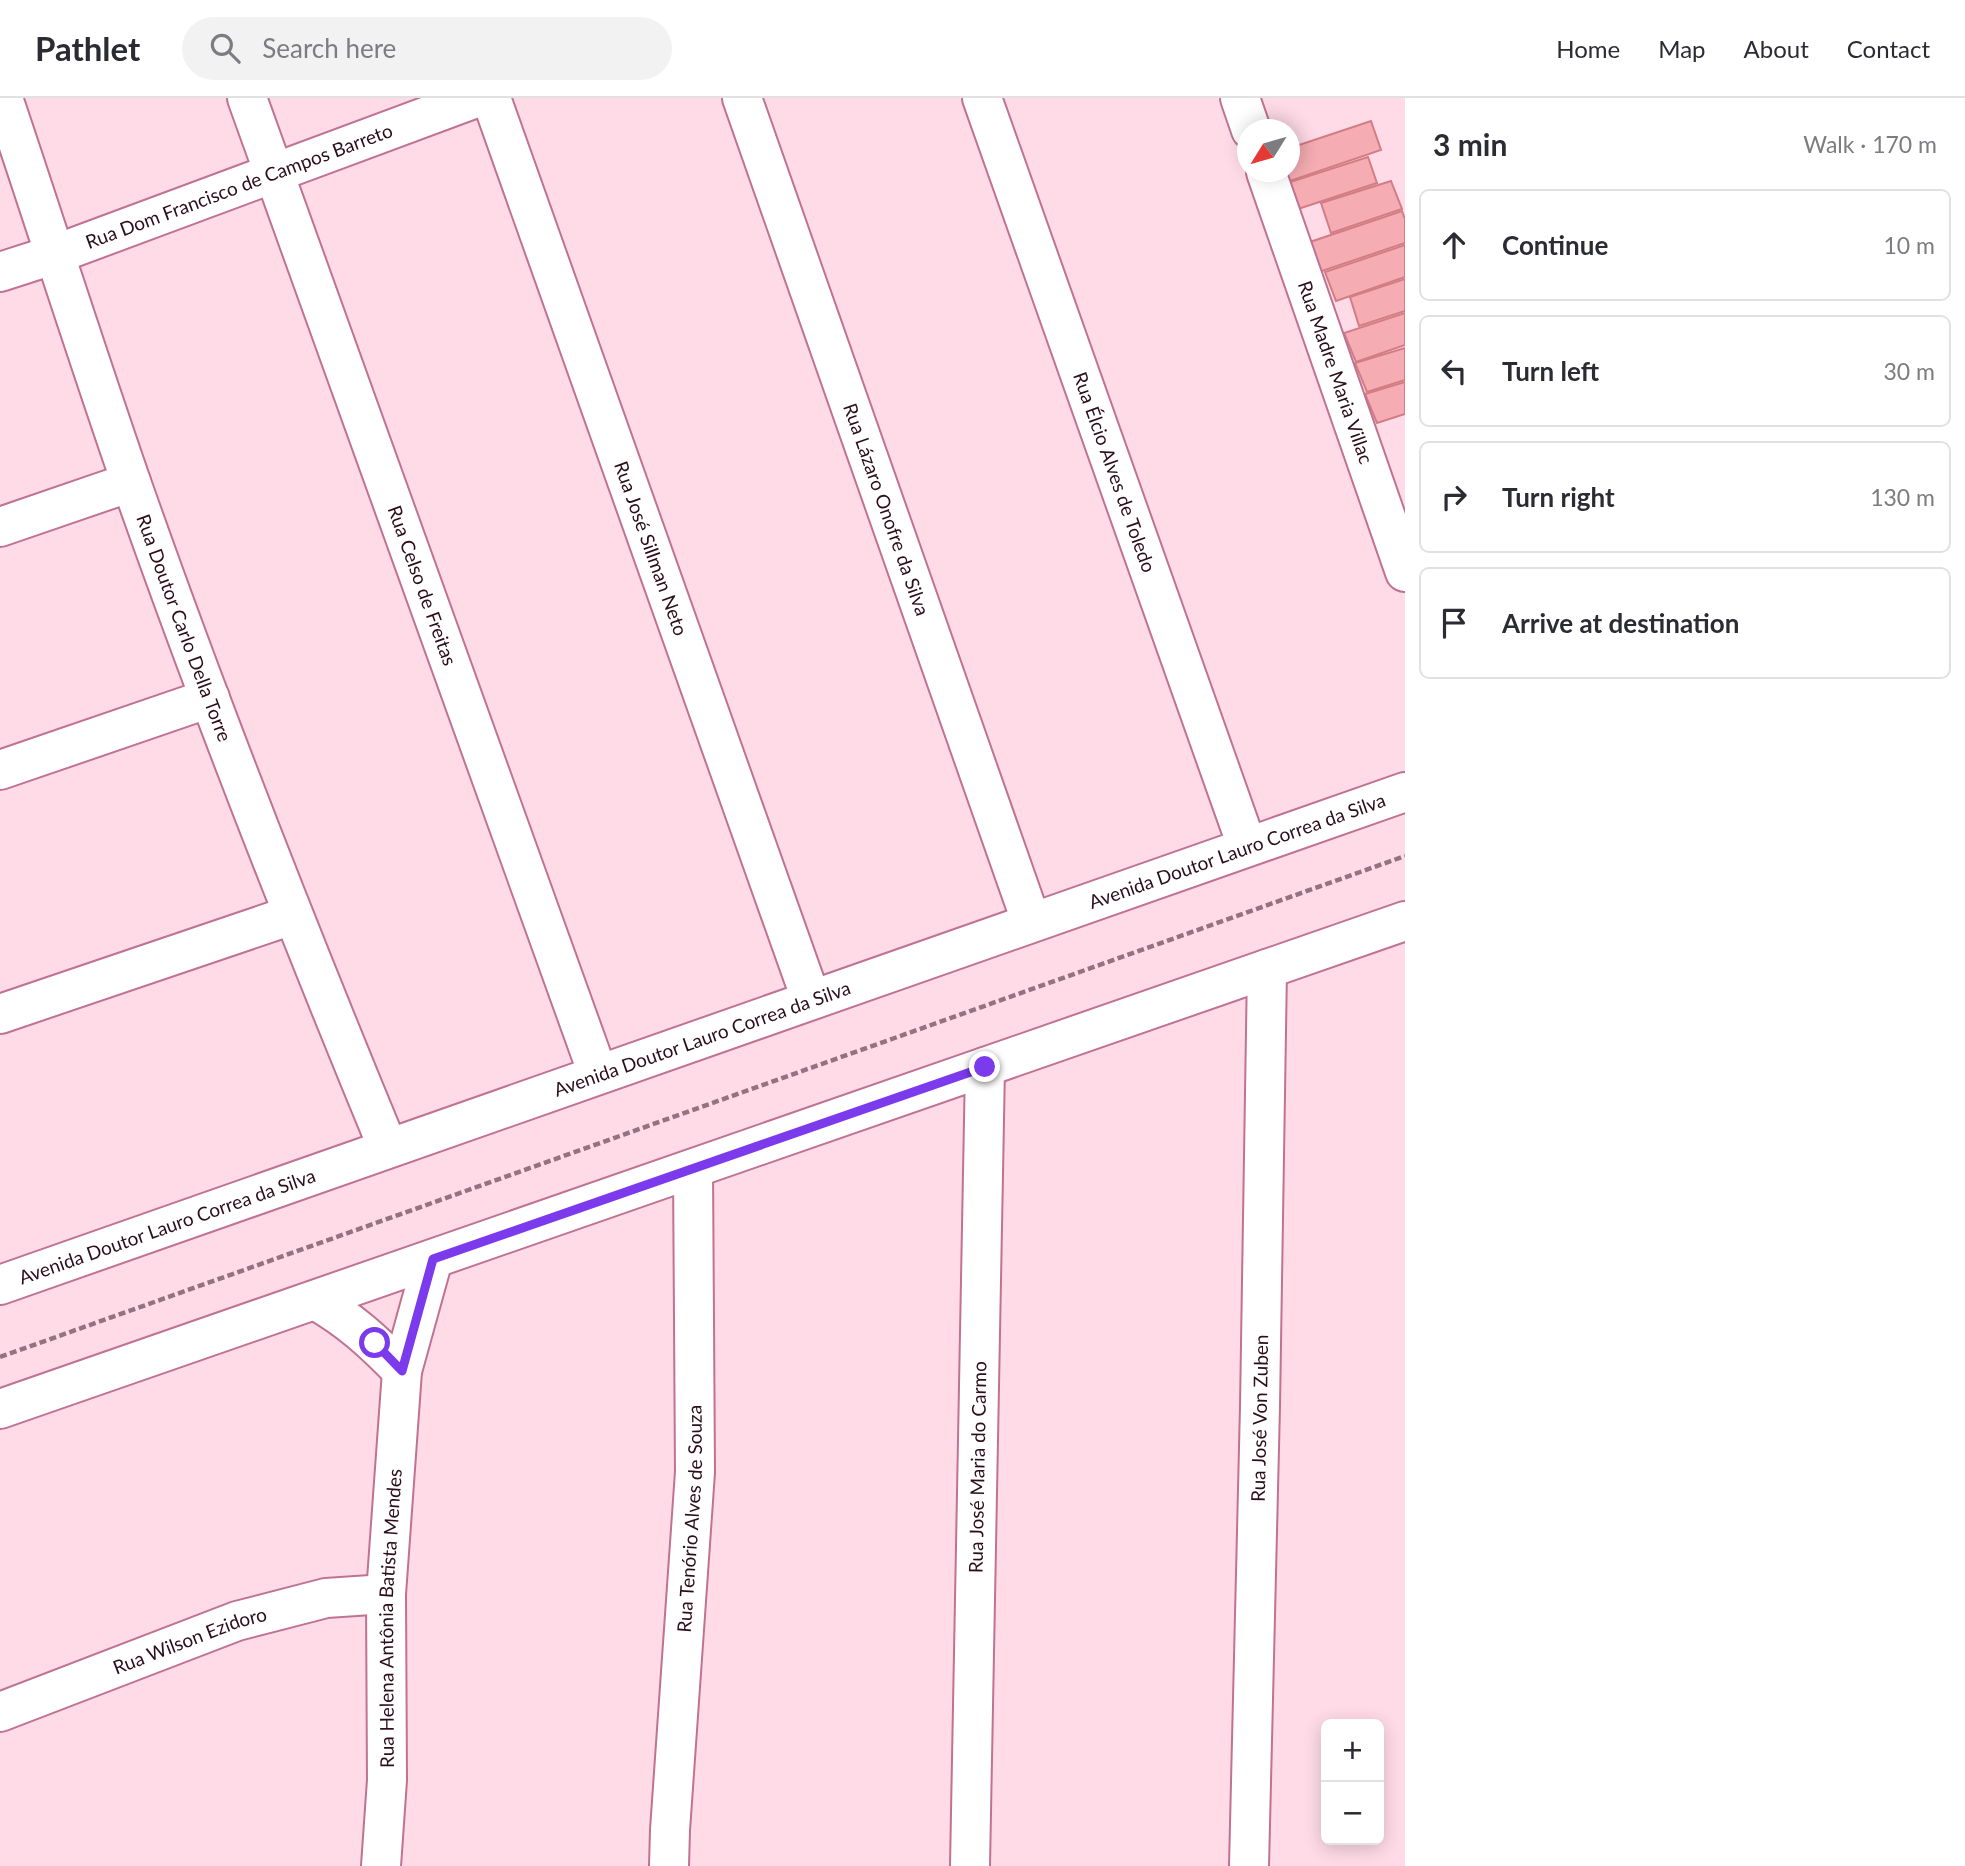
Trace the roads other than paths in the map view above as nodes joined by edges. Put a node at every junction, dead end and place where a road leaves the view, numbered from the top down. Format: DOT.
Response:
graph roads {
  1 [pos="3,98"];
  2 [pos="247,98"];
  3 [pos="476,98"];
  4 [pos="491,98"];
  5 [pos="741,98"];
  6 [pos="982,98"];
  7 [pos="1240,98"];
  8 [pos="1247,119"];
  9 [pos="273,174"];
  10 [pos="1269,182"];
  11 [pos="56,254"];
  12 [pos="0,272"];
  13 [pos="131,482"];
  14 [pos="0,527"];
  15 [pos="1405,572"];
  16 [pos="210,698"];
  17 [pos="0,770"];
  18 [pos="1405,792"];
  19 [pos="1247,846"];
  20 [pos="292,915"];
  21 [pos="1405,921"];
  22 [pos="1031,922"];
  23 [pos="1267,969"];
  24 [pos="811,999"];
  25 [pos="0,1014"];
  26 [pos="985,1067"];
  27 [pos="598,1074"];
  28 [pos="388,1149"];
  29 [pos="693,1169"];
  30 [pos="433,1259"];
  31 [pos="0,1285"];
  32 [pos="316,1300"];
  33 [pos="402,1371"];
  34 [pos="0,1409"];
  35 [pos="386,1594"];
  36 [pos="0,1712"];
  37 [pos="381,1866"];
  38 [pos="669,1866"];
  39 [pos="970,1866"];
  40 [pos="1249,1866"];
  1 -- 11 [label="street, Rua Doutor Carlo Della Torre"];
  2 -- 9 [label="street, Rua Celso de Freitas"];
  3 -- 9 [label="street, Rua Dom Francisco de Campos Barreto"];
  4 -- 24 [label="street, Rua José Sillman Neto"];
  5 -- 22 [label="street, Rua Lázaro Onofre da Silva"];
  6 -- 19 [label="street, Rua Élcio Alves de Toledo"];
  7 -- 8 [label="street"];
  9 -- 11 [label="street, Rua Dom Francisco de Campos Barreto"];
  9 -- 27 [label="street, Rua Celso de Freitas"];
  10 -- 15 [label="street, Rua Madre Maria Villac"];
  11 -- 12 [label="street, Rua Dom Francisco de Campos Barreto"];
  11 -- 13 [label="street, Rua Doutor Carlo Della Torre"];
  13 -- 14 [label="street"];
  13 -- 16 [label="street, Rua Doutor Carlo Della Torre"];
  16 -- 17 [label="street"];
  16 -- 20 [label="street, Rua Doutor Carlo Della Torre"];
  18 -- 19 [label="street, Avenida Doutor Lauro Correa da Silva"];
  19 -- 22 [label="street, Avenida Doutor Lauro Correa da Silva"];
  20 -- 25 [label="street"];
  20 -- 28 [label="street, Rua Doutor Carlo Della Torre"];
  21 -- 23 [label="street"];
  22 -- 24 [label="street, Avenida Doutor Lauro Correa da Silva"];
  23 -- 26 [label="street"];
  23 -- 40 [label="street, Rua José Von Zuben"];
  24 -- 27 [label="street, Avenida Doutor Lauro Correa da Silva"];
  26 -- 29 [label="street"];
  26 -- 39 [label="street, Rua José Maria do Carmo"];
  27 -- 28 [label="street, Avenida Doutor Lauro Correa da Silva"];
  28 -- 31 [label="street, Avenida Doutor Lauro Correa da Silva"];
  29 -- 30 [label="street"];
  29 -- 38 [label="street, Rua Tenório Alves de Souza"];
  30 -- 32 [label="street"];
  30 -- 33 [label="street, Rua Helena Antônia Batista Mendes"];
  32 -- 33 [label="street"];
  32 -- 34 [label="street"];
  33 -- 35 [label="street, Rua Helena Antônia Batista Mendes"];
  35 -- 36 [label="street, Rua Wilson Ezidoro"];
  35 -- 37 [label="street, Rua Helena Antônia Batista Mendes"];
}
